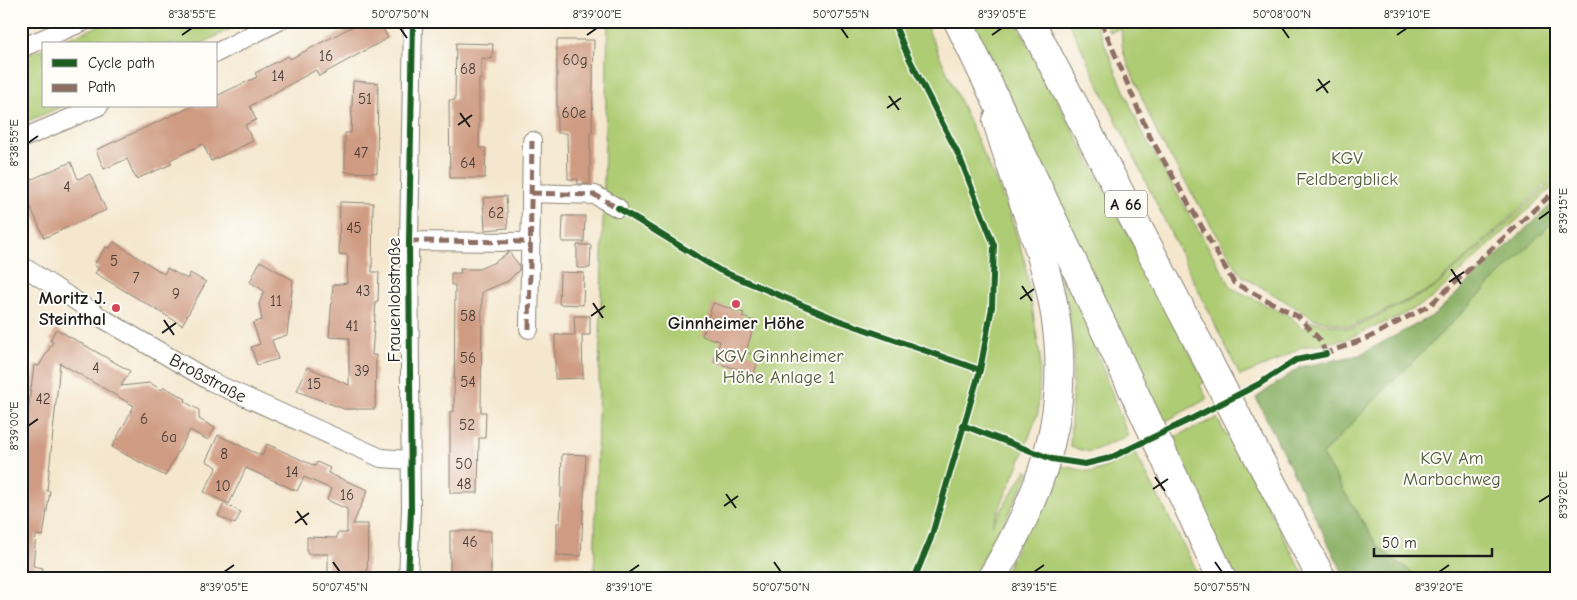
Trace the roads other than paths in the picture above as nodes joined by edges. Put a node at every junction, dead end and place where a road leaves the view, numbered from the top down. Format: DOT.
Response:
graph roads {
  1 [pos="85,21"];
  2 [pos="279,21"];
  3 [pos="413,21"];
  4 [pos="958,21"];
  5 [pos="1030,21"];
  6 [pos="21,48"];
  7 [pos="218,52"];
  8 [pos="985,82"];
  9 [pos="94,108"];
  10 [pos="21,139"];
  11 [pos="532,141"];
  12 [pos="531,193"];
  13 [pos="618,208"];
  14 [pos="408,241"];
  15 [pos="531,242"];
  16 [pos="22,266"];
  17 [pos="529,329"];
  18 [pos="409,460"];
  19 [pos="408,579"];
  20 [pos="991,579"];
  21 [pos="1222,579"];
  22 [pos="1322,579"];
  1 -- 6 [label="street"];
  2 -- 7 [label="street"];
  3 -- 14 [label="street, Frauenlobstraße"];
  4 -- 8 [label="highway"];
  5 -- 22 [label="highway, A 66"];
  8 -- 20 [label="highway"];
  8 -- 21 [label="highway"];
  9 -- 10 [label="street"];
  11 -- 12 [label="street"];
  12 -- 13 [label="street"];
  12 -- 15 [label="street"];
  14 -- 15 [label="street, Frauenlobstraße"];
  14 -- 18 [label="street, Frauenlobstraße"];
  15 -- 17 [label="street"];
  16 -- 18 [label="street, Broßstraße"];
  18 -- 19 [label="street, Frauenlobstraße"];
}
